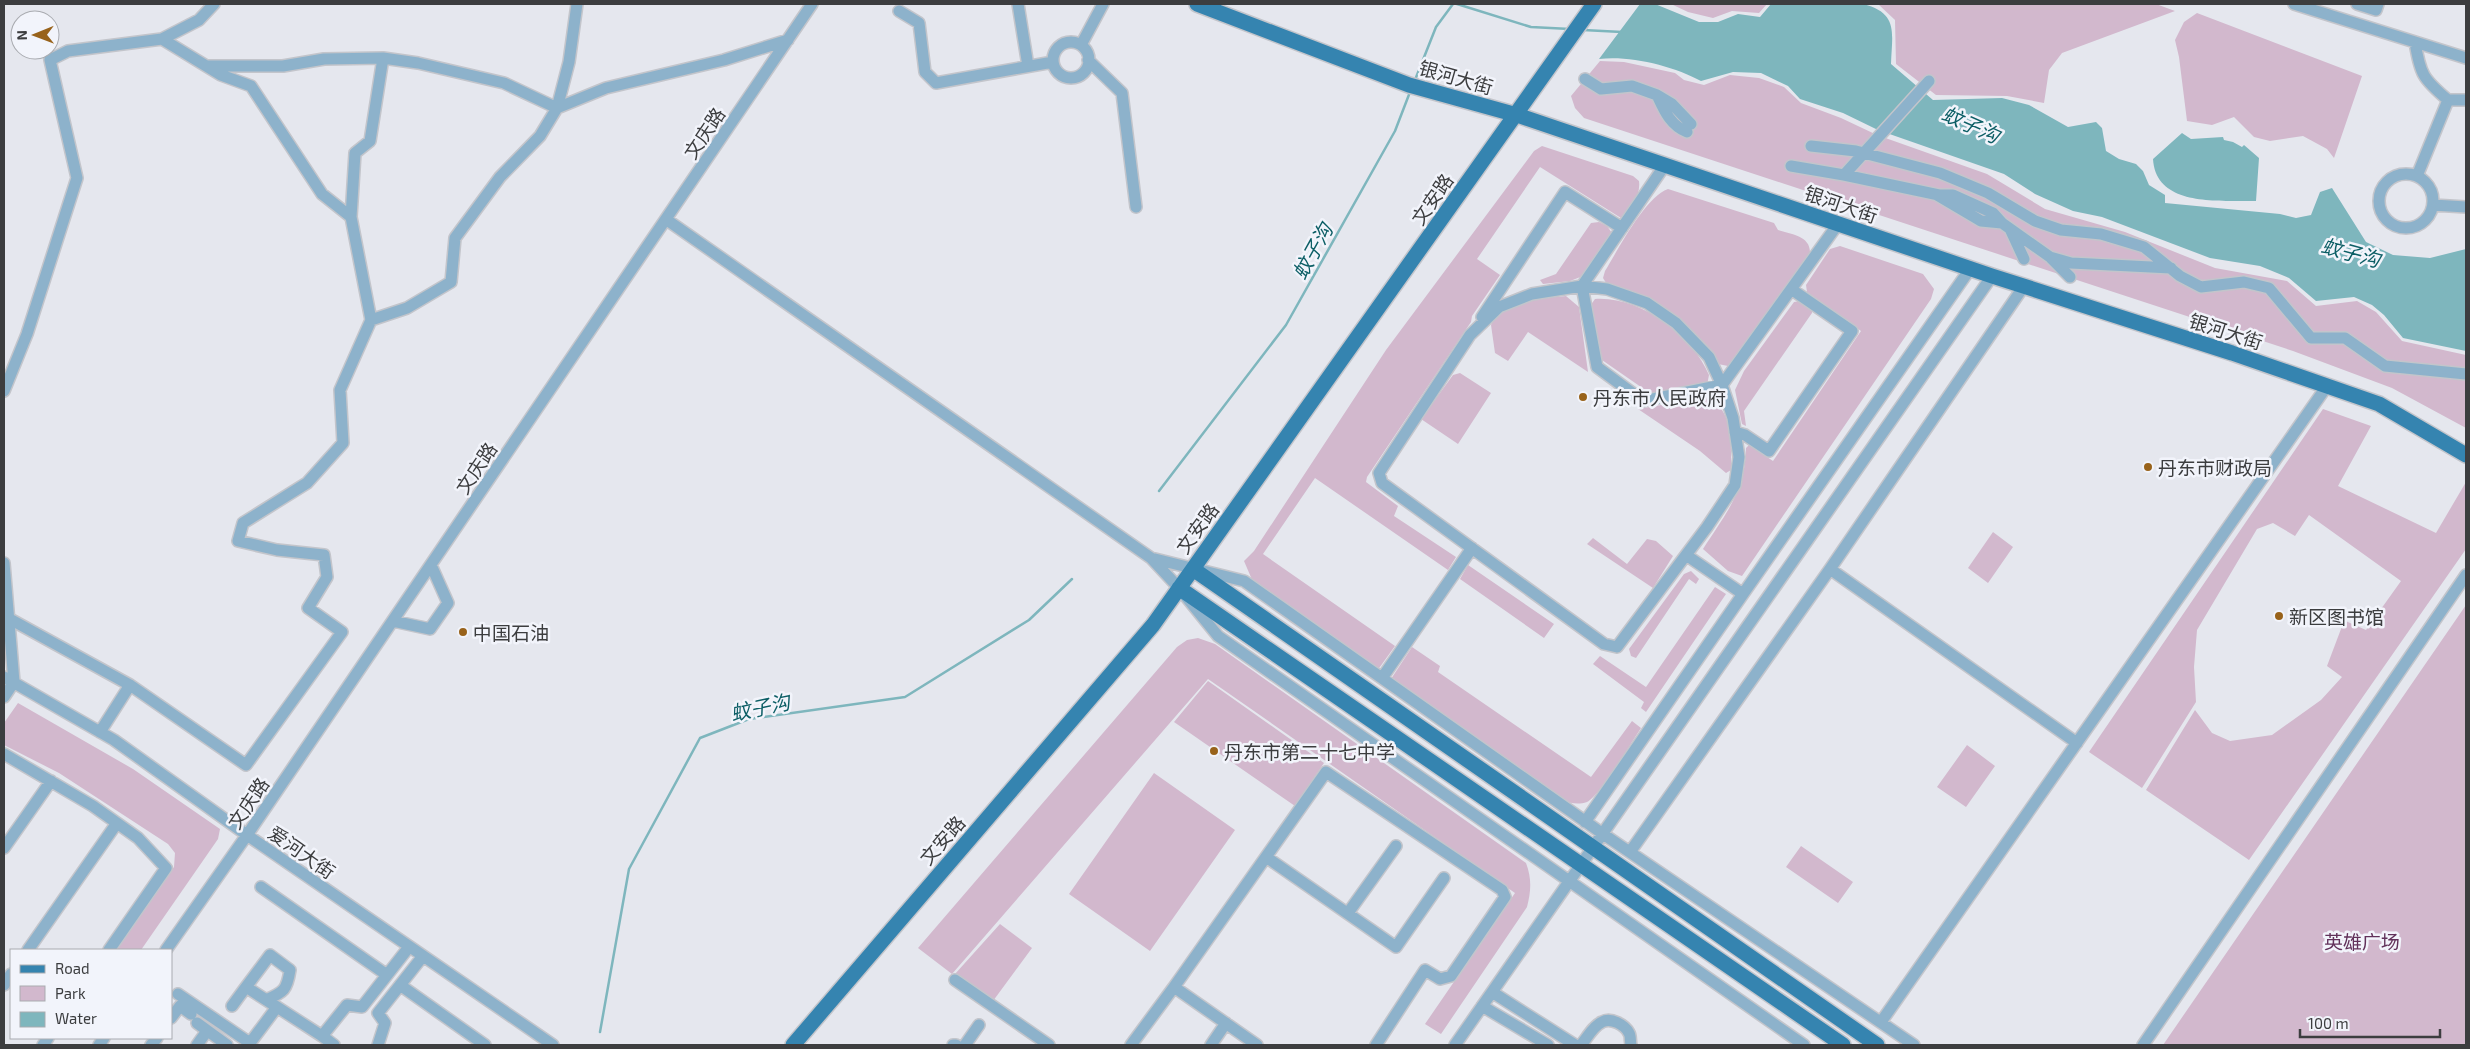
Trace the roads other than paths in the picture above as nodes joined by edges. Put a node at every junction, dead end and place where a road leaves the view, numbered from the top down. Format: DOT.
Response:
graph roads {
  1 [pos="214,4"];
  2 [pos="577,4"];
  3 [pos="812,4"];
  4 [pos="1018,4"];
  5 [pos="1103,4"];
  6 [pos="1197,4"];
  7 [pos="1594,4"];
  8 [pos="2294,4"];
  9 [pos="2357,4"];
  10 [pos="2378,4"];
  11 [pos="899,11"];
  12 [pos="162,39"];
  13 [pos="788,40"];
  14 [pos="2415,42"];
  15 [pos="1081,45"];
  16 [pos="383,58"];
  17 [pos="2466,58"];
  18 [pos="1088,60"];
  19 [pos="1053,62"];
  20 [pos="206,66"];
  21 [pos="1028,66"];
  22 [pos="1585,79"];
  23 [pos="1929,81"];
  24 [pos="2448,100"];
  25 [pos="2466,100"];
  26 [pos="557,108"];
  27 [pos="1517,115"];
  28 [pos="1689,128"];
  29 [pos="1811,146"];
  30 [pos="1862,153"];
  31 [pos="1666,165"];
  32 [pos="1791,166"];
  33 [pos="1844,175"];
  34 [pos="2417,176"];
  35 [pos="2433,205"];
  36 [pos="1136,207"];
  37 [pos="2466,207"];
  38 [pos="351,217"];
  39 [pos="667,220"];
  40 [pos="1838,224"];
  41 [pos="2006,226"];
  42 [pos="1622,228"];
  43 [pos="2050,257"];
  44 [pos="2024,259"];
  45 [pos="2171,268"];
  46 [pos="1970,269"];
  47 [pos="1992,276"];
  48 [pos="2070,277"];
  49 [pos="1582,286"];
  50 [pos="2024,286"];
  51 [pos="1791,289"];
  52 [pos="371,320"];
  53 [pos="1470,335"];
  54 [pos="2466,374"];
  55 [pos="1722,385"];
  56 [pos="2327,386"];
  57 [pos="4,391"];
  58 [pos="1735,432"];
  59 [pos="2466,455"];
  60 [pos="1472,548"];
  61 [pos="1686,555"];
  62 [pos="1151,558"];
  63 [pos="4,563"];
  64 [pos="431,566"];
  65 [pos="1193,569"];
  66 [pos="1830,569"];
  67 [pos="2466,575"];
  68 [pos="1179,588"];
  69 [pos="1743,594"];
  70 [pos="8,618"];
  71 [pos="393,622"];
  72 [pos="1382,678"];
  73 [pos="9,680"];
  74 [pos="130,686"];
  75 [pos="4,697"];
  76 [pos="100,732"];
  77 [pos="2077,743"];
  78 [pos="4,754"];
  79 [pos="51,781"];
  80 [pos="1585,822"];
  81 [pos="117,823"];
  82 [pos="1602,834"];
  83 [pos="247,835"];
  84 [pos="1396,846"];
  85 [pos="4,848"];
  86 [pos="1593,848"];
  87 [pos="1630,852"];
  88 [pos="1266,857"];
  89 [pos="1581,864"];
  90 [pos="1444,878"];
  91 [pos="1570,881"];
  92 [pos="260,887"];
  93 [pos="1348,913"];
  94 [pos="409,947"];
  95 [pos="29,949"];
  96 [pos="110,949"];
  97 [pos="167,949"];
  98 [pos="423,956"];
  99 [pos="387,975"];
  100 [pos="955,980"];
  101 [pos="400,985"];
  102 [pos="246,987"];
  103 [pos="1174,987"];
  104 [pos="1492,992"];
  105 [pos="178,994"];
  106 [pos="266,1000"];
  107 [pos="232,1006"];
  108 [pos="1482,1006"];
  109 [pos="277,1007"];
  110 [pos="172,1017"];
  111 [pos="1881,1022"];
  112 [pos="1226,1023"];
  113 [pos="979,1025"];
  114 [pos="322,1036"];
  115 [pos="203,1039"];
  116 [pos="251,1044"];
  117 [pos="227,1045"];
  118 [pos="334,1045"];
  119 [pos="378,1045"];
  120 [pos="485,1045"];
  121 [pos="552,1045"];
  122 [pos="793,1045"];
  123 [pos="965,1045"];
  124 [pos="1049,1045"];
  125 [pos="1131,1045"];
  126 [pos="1211,1045"];
  127 [pos="1257,1045"];
  128 [pos="1376,1045"];
  129 [pos="1455,1045"];
  130 [pos="1548,1045"];
  131 [pos="1575,1045"];
  132 [pos="1582,1045"];
  133 [pos="1631,1045"];
  134 [pos="1804,1045"];
  135 [pos="1843,1045"];
  136 [pos="1876,1045"];
  137 [pos="1914,1045"];
  138 [pos="2142,1045"];
  1 -- 12 [label="street"];
  2 -- 26 [label="street"];
  3 -- 13 [label="street, 文庆路"];
  4 -- 21 [label="street"];
  5 -- 15 [label="street"];
  6 -- 27 [label="main road, 银河大街"];
  7 -- 27 [label="main road, 文安路"];
  8 -- 14 [label="street"];
  9 -- 10 [label="street"];
  11 -- 21 [label="street"];
  12 -- 20 [label="street"];
  12 -- 57 [label="street"];
  13 -- 26 [label="street"];
  13 -- 39 [label="street, 文庆路"];
  14 -- 17 [label="street"];
  14 -- 24 [label="street"];
  15 -- 18 [label="street"];
  15 -- 19 [label="street"];
  16 -- 20 [label="street"];
  16 -- 26 [label="street"];
  16 -- 38 [label="street"];
  18 -- 19 [label="street"];
  18 -- 36 [label="street"];
  19 -- 21 [label="street"];
  20 -- 38 [label="street"];
  22 -- 28 [label="street"];
  23 -- 30 [label="street"];
  24 -- 25 [label="street"];
  24 -- 34 [label="street"];
  26 -- 52 [label="street"];
  27 -- 31 [label="main road, 银河大街"];
  27 -- 65 [label="main road, 文安路"];
  29 -- 30 [label="street"];
  30 -- 33 [label="street"];
  30 -- 45 [label="street"];
  31 -- 40 [label="main road, 银河大街"];
  31 -- 42 [label="street"];
  32 -- 33 [label="street"];
  33 -- 41 [label="street"];
  34 -- 35 [label="street"];
  34 -- 35 [label="street"];
  35 -- 37 [label="street"];
  38 -- 52 [label="street"];
  39 -- 62 [label="street"];
  39 -- 64 [label="street, 文庆路"];
  40 -- 46 [label="main road, 银河大街"];
  40 -- 51 [label="street"];
  41 -- 43 [label="street"];
  41 -- 44 [label="street"];
  42 -- 49 [label="street"];
  42 -- 53 [label="street"];
  43 -- 45 [label="street"];
  43 -- 48 [label="street"];
  45 -- 54 [label="street"];
  46 -- 47 [label="main road, 银河大街"];
  46 -- 69 [label="street"];
  47 -- 50 [label="main road, 银河大街"];
  47 -- 82 [label="street"];
  49 -- 53 [label="street"];
  49 -- 55 [label="street"];
  49 -- 55 [label="street"];
  50 -- 56 [label="main road, 银河大街"];
  50 -- 66 [label="street"];
  51 -- 55 [label="street"];
  51 -- 58 [label="street"];
  52 -- 74 [label="street"];
  53 -- 60 [label="street"];
  55 -- 58 [label="street"];
  56 -- 59 [label="main road, 银河大街"];
  56 -- 77 [label="street"];
  58 -- 61 [label="street"];
  60 -- 61 [label="street"];
  60 -- 72 [label="street"];
  61 -- 69 [label="street"];
  62 -- 65 [label="street"];
  62 -- 68 [label="street"];
  63 -- 70 [label="street"];
  64 -- 71 [label="street, 文庆路"];
  64 -- 71 [label="street"];
  65 -- 68 [label="main road, 文安路"];
  65 -- 72 [label="street"];
  65 -- 86 [label="main road"];
  66 -- 77 [label="street"];
  66 -- 87 [label="street"];
  67 -- 138 [label="street"];
  68 -- 89 [label="main road"];
  68 -- 91 [label="street"];
  68 -- 122 [label="main road, 文安路"];
  69 -- 80 [label="street"];
  70 -- 73 [label="street"];
  70 -- 74 [label="street"];
  71 -- 83 [label="street, 文庆路"];
  72 -- 80 [label="street"];
  73 -- 75 [label="street"];
  73 -- 76 [label="street, 爱河大街"];
  74 -- 76 [label="street"];
  76 -- 83 [label="street, 爱河大街"];
  77 -- 111 [label="street"];
  78 -- 79 [label="street"];
  79 -- 81 [label="street"];
  79 -- 85 [label="street"];
  80 -- 82 [label="street"];
  81 -- 95 [label="street"];
  81 -- 96 [label="street"];
  82 -- 86 [label="street"];
  82 -- 87 [label="street"];
  83 -- 94 [label="street, 爱河大街"];
  83 -- 97 [label="street, 文庆路"];
  84 -- 93 [label="street"];
  86 -- 89 [label="street"];
  86 -- 136 [label="main road"];
  87 -- 111 [label="street"];
  88 -- 93 [label="street"];
  88 -- 103 [label="street"];
  88 -- 128 [label="street"];
  89 -- 91 [label="street"];
  89 -- 135 [label="main road"];
  90 -- 93 [label="street"];
  91 -- 104 [label="street"];
  91 -- 134 [label="street"];
  92 -- 99 [label="street"];
  94 -- 98 [label="street, 爱河大街"];
  94 -- 99 [label="street"];
  98 -- 101 [label="street"];
  98 -- 121 [label="street, 爱河大街"];
  99 -- 114 [label="street"];
  100 -- 124 [label="street"];
  101 -- 119 [label="street"];
  101 -- 120 [label="street"];
  102 -- 106 [label="street"];
  102 -- 106 [label="street"];
  102 -- 107 [label="street"];
  103 -- 112 [label="street"];
  103 -- 125 [label="street"];
  104 -- 108 [label="street"];
  104 -- 131 [label="street"];
  105 -- 116 [label="street"];
  106 -- 109 [label="street"];
  108 -- 129 [label="street"];
  108 -- 130 [label="street"];
  109 -- 114 [label="street"];
  109 -- 116 [label="street"];
  110 -- 115 [label="street"];
  111 -- 137 [label="street"];
  112 -- 126 [label="street"];
  112 -- 127 [label="street"];
  113 -- 123 [label="street"];
  114 -- 118 [label="street"];
  115 -- 117 [label="street"];
  132 -- 133 [label="street"];
}
